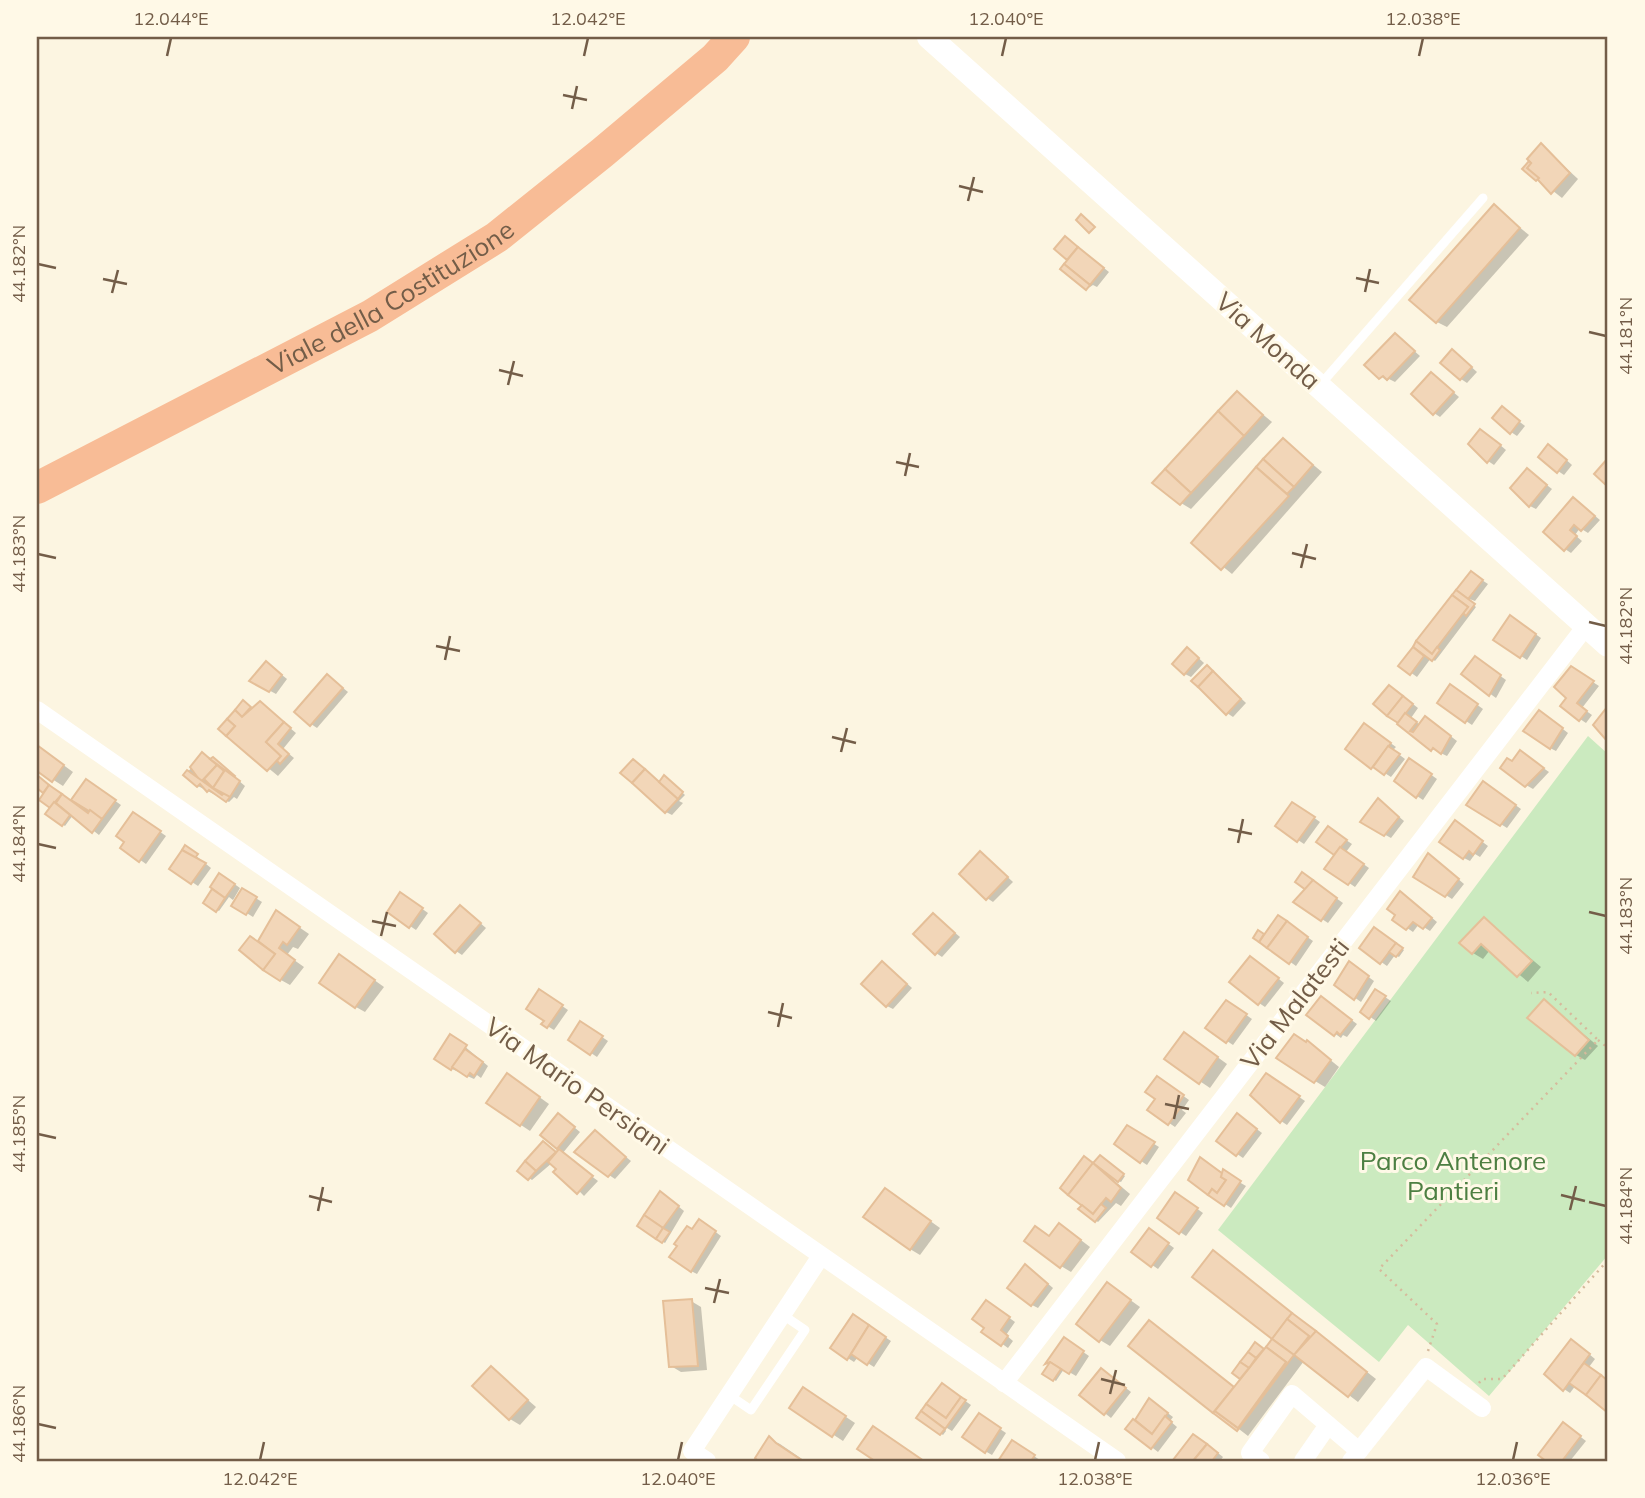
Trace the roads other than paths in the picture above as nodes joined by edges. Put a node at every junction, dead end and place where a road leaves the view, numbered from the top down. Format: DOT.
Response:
graph roads {
  1 [pos="748,37"];
  2 [pos="929,37"];
  3 [pos="724,47"];
  4 [pos="1483,198"];
  5 [pos="1319,386"];
  6 [pos="37,488"];
  7 [pos="1586,625"];
  8 [pos="1608,645"];
  9 [pos="37,710"];
  10 [pos="821,1256"];
  11 [pos="783,1315"];
  12 [pos="1004,1383"];
  13 [pos="729,1395"];
  14 [pos="1475,1402"];
  15 [pos="1328,1425"];
  16 [pos="1355,1456"];
  17 [pos="707,1461"];
  18 [pos="1117,1461"];
  19 [pos="1261,1461"];
  20 [pos="1303,1461"];
  1 -- 3 [label="highway, Viale della Costituzione"];
  2 -- 5 [label="main road, Via Monda"];
  3 -- 6 [label="highway, Viale della Costituzione"];
  4 -- 5 [label="lane"];
  5 -- 7 [label="main road, Via Monda"];
  7 -- 8 [label="main road, Via Monda"];
  7 -- 12 [label="street, Via Malatesti"];
  9 -- 10 [label="street, Via Mario Persiani"];
  10 -- 11 [label="street"];
  10 -- 12 [label="street, Via Mario Persiani"];
  11 -- 13 [label="street"];
  11 -- 13 [label="lane"];
  12 -- 18 [label="street, Via Mario Persiani"];
  13 -- 17 [label="street"];
  14 -- 16 [label="street"];
  15 -- 16 [label="street"];
  15 -- 19 [label="street"];
  15 -- 20 [label="street"];
}
